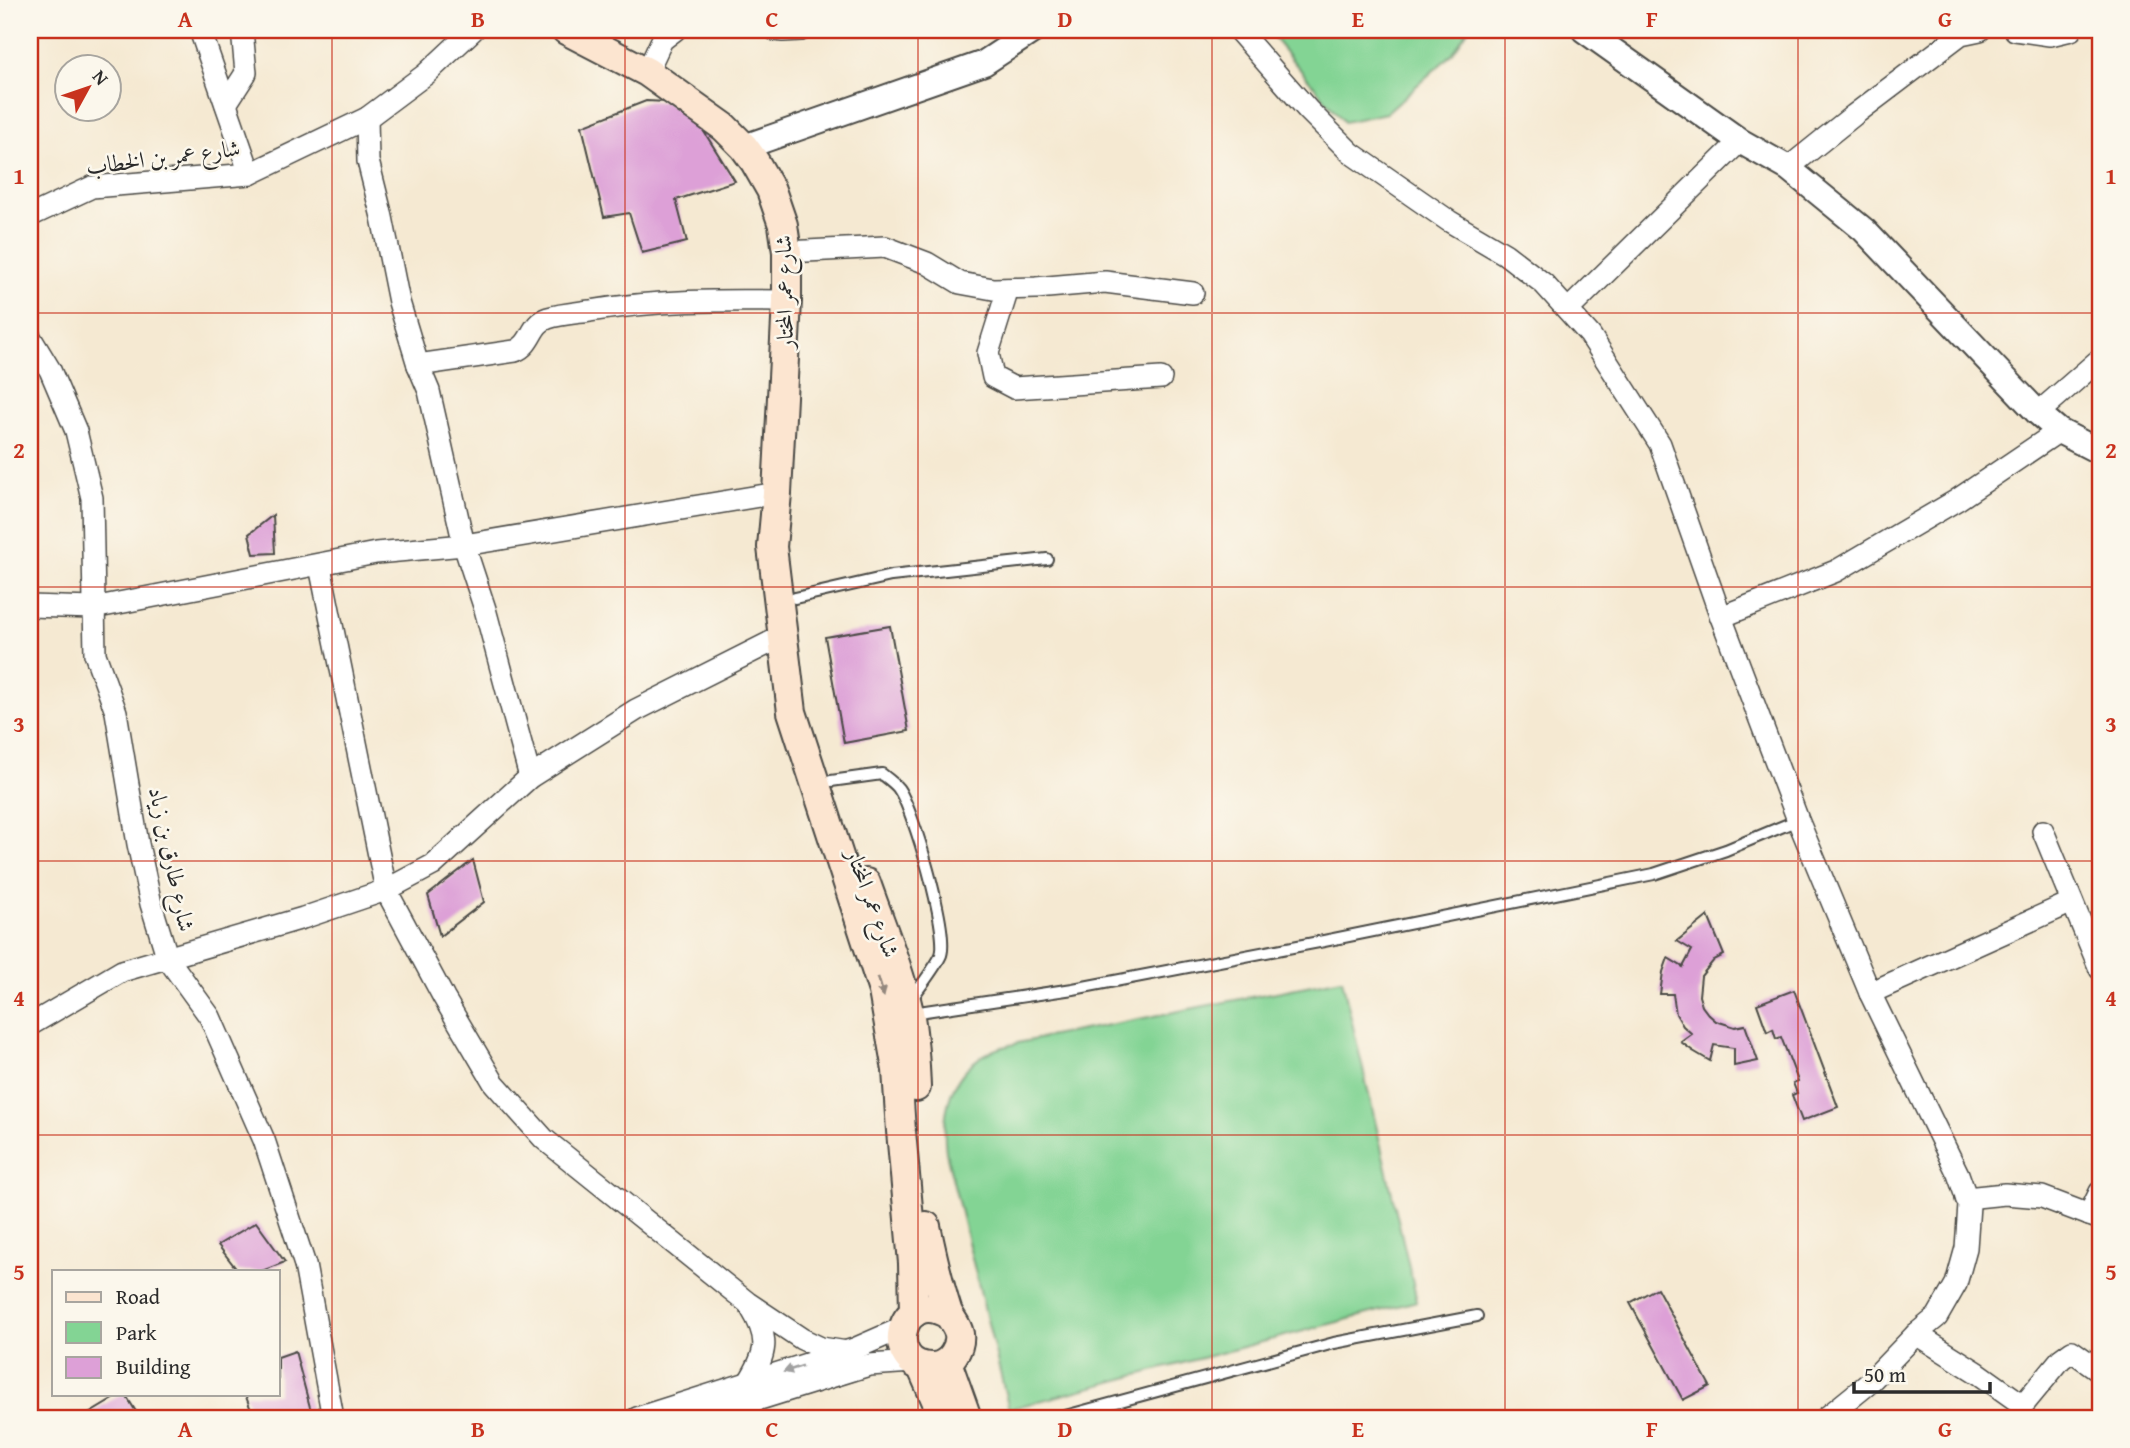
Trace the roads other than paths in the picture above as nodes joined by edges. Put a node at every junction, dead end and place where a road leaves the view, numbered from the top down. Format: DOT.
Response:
graph roads {
  1 [pos="201,30"];
  2 [pos="242,30"];
  3 [pos="473,30"];
  4 [pos="566,30"];
  5 [pos="676,30"];
  6 [pos="775,30"];
  7 [pos="801,30"];
  8 [pos="1034,30"];
  9 [pos="1238,30"];
  10 [pos="1584,30"];
  11 [pos="1980,30"];
  12 [pos="2015,30"];
  13 [pos="2071,30"];
  14 [pos="647,72"];
  15 [pos="226,104"];
  16 [pos="367,118"];
  17 [pos="1740,141"];
  18 [pos="744,147"];
  19 [pos="1788,168"];
  20 [pos="250,174"];
  21 [pos="30,216"];
  22 [pos="787,252"];
  23 [pos="1008,289"];
  24 [pos="1193,292"];
  25 [pos="787,301"];
  26 [pos="1568,310"];
  27 [pos="30,337"];
  28 [pos="2100,359"];
  29 [pos="418,365"];
  30 [pos="1161,378"];
  31 [pos="2038,413"];
  32 [pos="2059,431"];
  33 [pos="2100,452"];
  34 [pos="778,493"];
  35 [pos="464,545"];
  36 [pos="1047,559"];
  37 [pos="320,566"];
  38 [pos="795,597"];
  39 [pos="30,606"];
  40 [pos="93,608"];
  41 [pos="1721,617"];
  42 [pos="783,636"];
  43 [pos="530,777"];
  44 [pos="831,780"];
  45 [pos="1798,820"];
  46 [pos="2043,831"];
  47 [pos="386,890"];
  48 [pos="2072,902"];
  49 [pos="168,959"];
  50 [pos="2100,969"];
  51 [pos="1870,993"];
  52 [pos="908,1009"];
  53 [pos="30,1025"];
  54 [pos="2100,1192"];
  55 [pos="1966,1198"];
  56 [pos="2095,1217"];
  57 [pos="748,1303"];
  58 [pos="949,1315"];
  59 [pos="1477,1316"];
  60 [pos="908,1320"];
  61 [pos="1916,1334"];
  62 [pos="847,1352"];
  63 [pos="927,1363"];
  64 [pos="2100,1371"];
  65 [pos="748,1383"];
  66 [pos="334,1418"];
  67 [pos="637,1418"];
  68 [pos="699,1418"];
  69 [pos="944,1418"];
  70 [pos="967,1418"];
  71 [pos="1058,1418"];
  72 [pos="1826,1418"];
  1 -- 15 [label="street"];
  2 -- 15 [label="street"];
  3 -- 16 [label="street, شارع عمر بن الخطاب"];
  4 -- 14 [label="main road, شارع عمر المختار"];
  5 -- 14 [label="street"];
  6 -- 7 [label="street"];
  8 -- 18 [label="street"];
  9 -- 26 [label="street"];
  10 -- 17 [label="street"];
  11 -- 19 [label="street"];
  12 -- 13 [label="street"];
  14 -- 18 [label="main road, شارع عمر المختار"];
  15 -- 20 [label="street"];
  16 -- 20 [label="street, شارع عمر بن الخطاب"];
  16 -- 29 [label="street"];
  17 -- 19 [label="street"];
  17 -- 26 [label="street"];
  18 -- 22 [label="main road, شارع عمر المختار"];
  19 -- 31 [label="street"];
  20 -- 21 [label="street, شارع عمر بن الخطاب"];
  22 -- 23 [label="street"];
  22 -- 25 [label="main road, شارع عمر المختار"];
  23 -- 24 [label="street"];
  23 -- 30 [label="street"];
  25 -- 29 [label="street"];
  25 -- 34 [label="main road, شارع عمر المختار"];
  26 -- 41 [label="street"];
  27 -- 40 [label="street, شارع طارق بن زياد"];
  28 -- 31 [label="street"];
  29 -- 35 [label="street"];
  31 -- 32 [label="street"];
  32 -- 33 [label="street"];
  32 -- 41 [label="street"];
  34 -- 35 [label="street"];
  34 -- 38 [label="main road, شارع عمر المختار"];
  34 -- 42 [label="main road, شارع عمر المختار"];
  35 -- 37 [label="street"];
  35 -- 43 [label="street"];
  36 -- 38 [label="lane"];
  37 -- 40 [label="street"];
  37 -- 47 [label="street"];
  38 -- 44 [label="main road, شارع عمر المختار"];
  39 -- 40 [label="street"];
  40 -- 49 [label="street, شارع طارق بن زياد"];
  41 -- 45 [label="street"];
  42 -- 43 [label="street"];
  42 -- 60 [label="main road, شارع عمر المختار, one-way"];
  43 -- 47 [label="street"];
  44 -- 52 [label="main road, شارع عمر المختار"];
  44 -- 52 [label="lane"];
  45 -- 51 [label="street"];
  45 -- 52 [label="lane"];
  46 -- 48 [label="street"];
  47 -- 49 [label="street"];
  47 -- 57 [label="street"];
  48 -- 50 [label="street"];
  48 -- 51 [label="street"];
  49 -- 53 [label="street"];
  49 -- 66 [label="street, شارع طارق بن زياد"];
  51 -- 55 [label="street"];
  52 -- 58 [label="main road, شارع عمر المختار"];
  54 -- 56 [label="street"];
  55 -- 56 [label="street"];
  55 -- 61 [label="street"];
  57 -- 62 [label="street"];
  57 -- 65 [label="street"];
  58 -- 60 [label="main road"];
  58 -- 63 [label="main road"];
  59 -- 71 [label="lane"];
  60 -- 62 [label="street"];
  60 -- 63 [label="main road"];
  61 -- 64 [label="street"];
  61 -- 72 [label="street"];
  62 -- 65 [label="street, one-way"];
  63 -- 68 [label="street"];
  63 -- 69 [label="main road"];
  63 -- 70 [label="main road"];
  65 -- 67 [label="street"];
}
